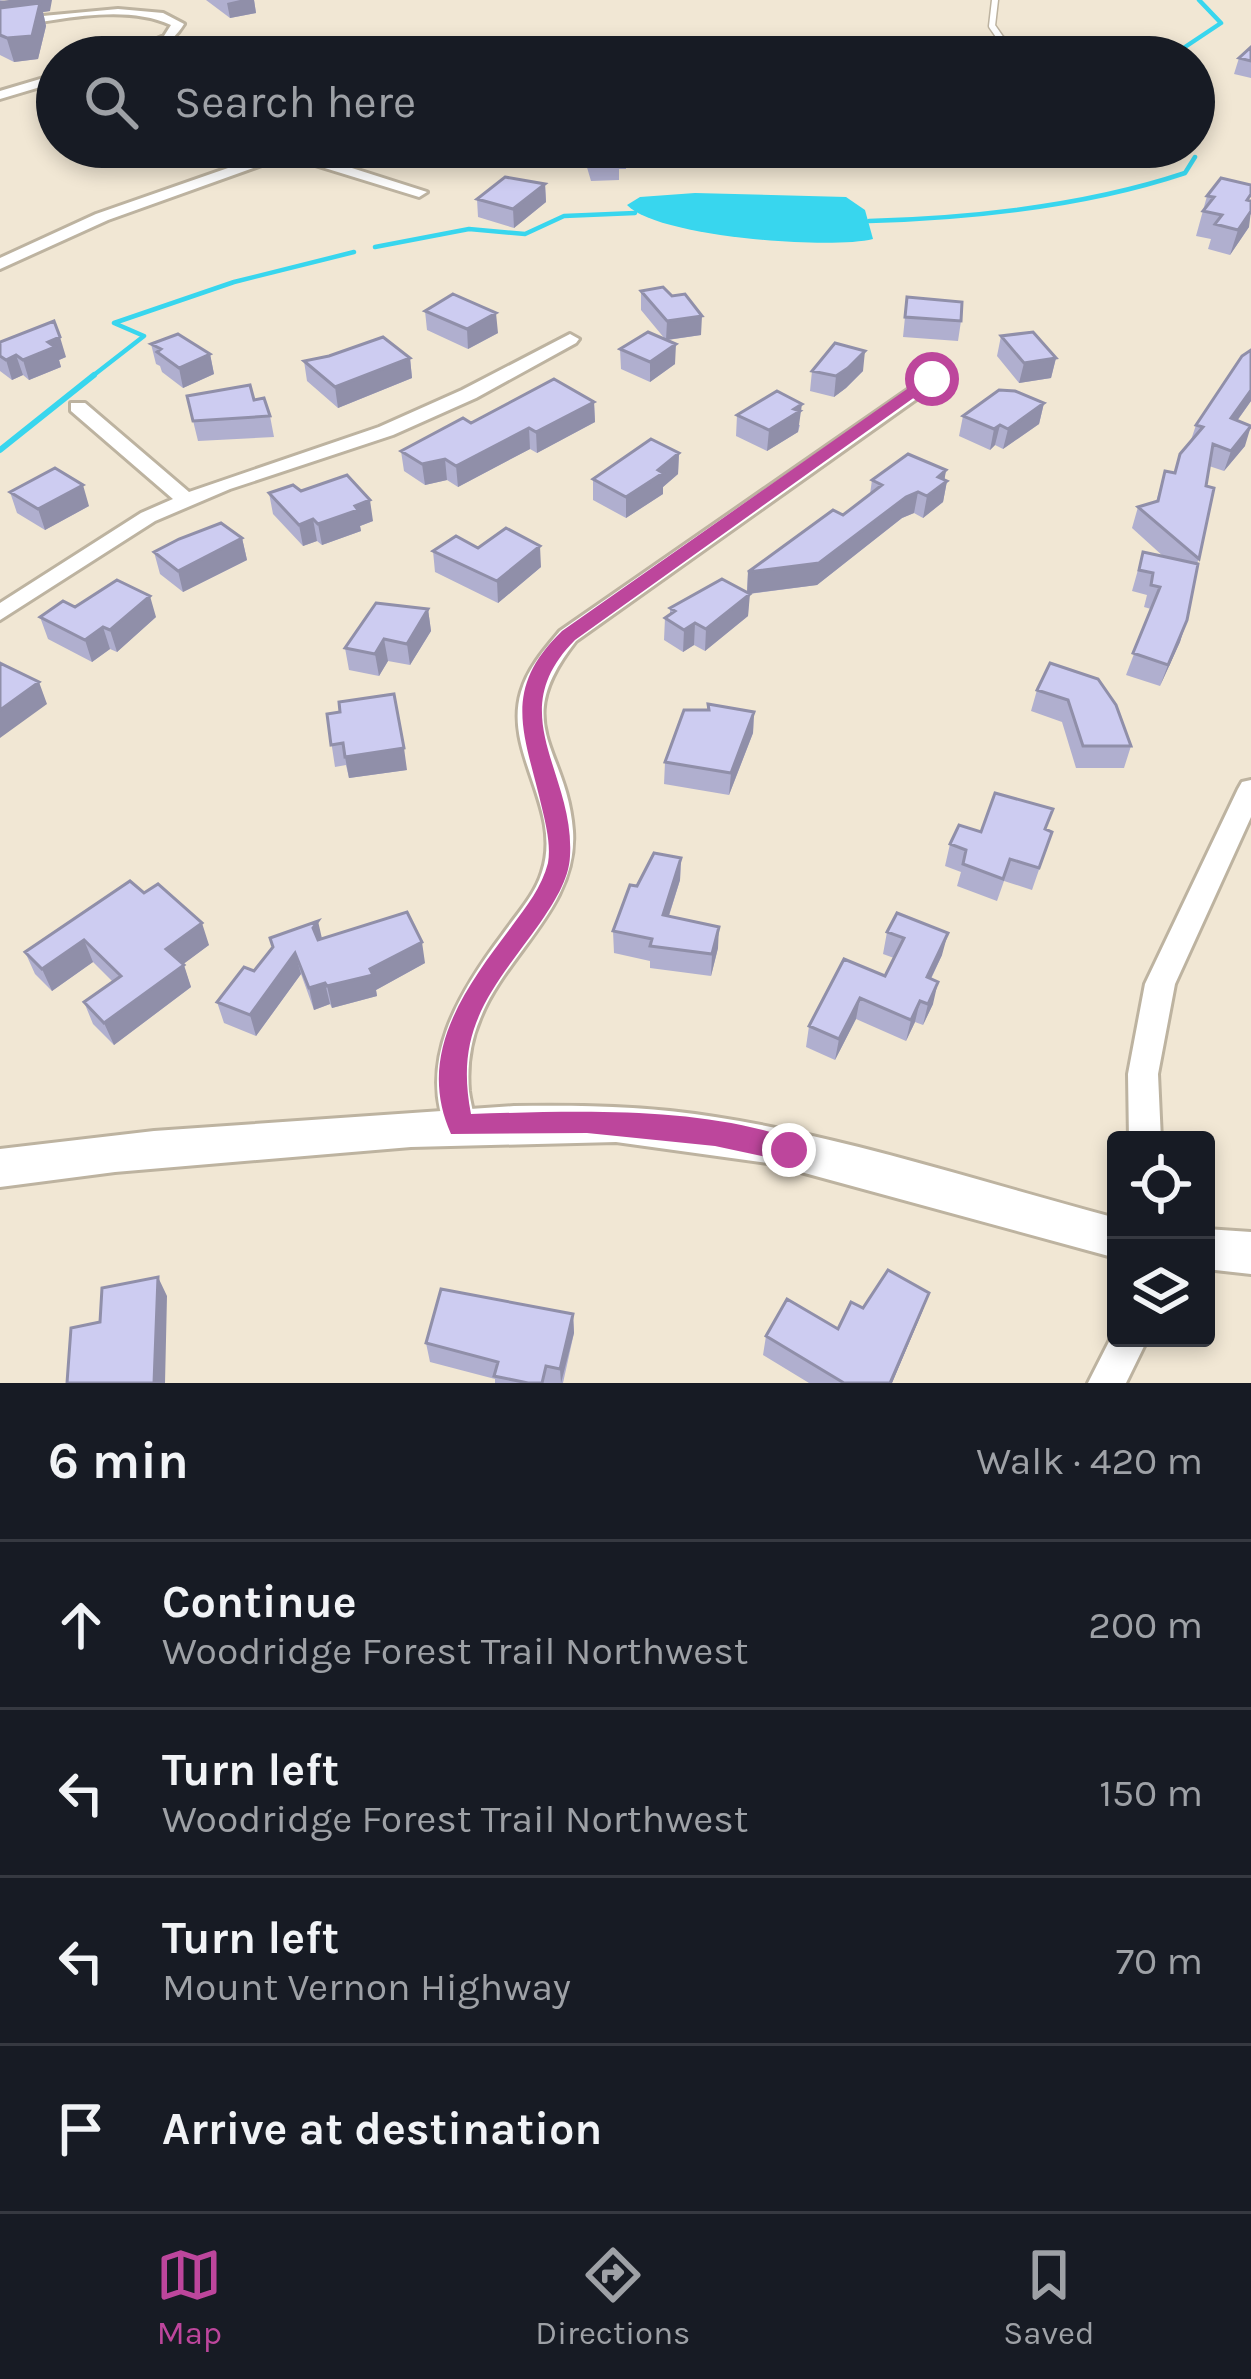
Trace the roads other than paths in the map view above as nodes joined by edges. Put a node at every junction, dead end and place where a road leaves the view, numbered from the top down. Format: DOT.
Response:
graph roads {
  1 [pos="995,0"];
  2 [pos="0,23"];
  3 [pos="171,36"];
  4 [pos="998,36"];
  5 [pos="36,84"];
  6 [pos="0,95"];
  7 [pos="241,168"];
  8 [pos="337,168"];
  9 [pos="419,192"];
  10 [pos="0,264"];
  11 [pos="570,339"];
  12 [pos="932,379"];
  13 [pos="78,407"];
  14 [pos="186,500"];
  15 [pos="0,613"];
  16 [pos="1251,789"];
  17 [pos="460,1126"];
  18 [pos="1145,1131"];
  19 [pos="0,1168"];
  20 [pos="1107,1236"];
  21 [pos="1215,1250"];
  22 [pos="1251,1253"];
  23 [pos="1125,1347"];
  24 [pos="1106,1383"];
  1 -- 4 [label="lane"];
  2 -- 3 [label="street"];
  5 -- 6 [label="street"];
  7 -- 10 [label="street"];
  8 -- 9 [label="street"];
  11 -- 14 [label="street"];
  12 -- 17 [label="street"];
  13 -- 14 [label="street"];
  14 -- 15 [label="street"];
  16 -- 18 [label="street"];
  17 -- 19 [label="street"];
  17 -- 20 [label="street"];
  21 -- 22 [label="street"];
  23 -- 24 [label="street"];
}
